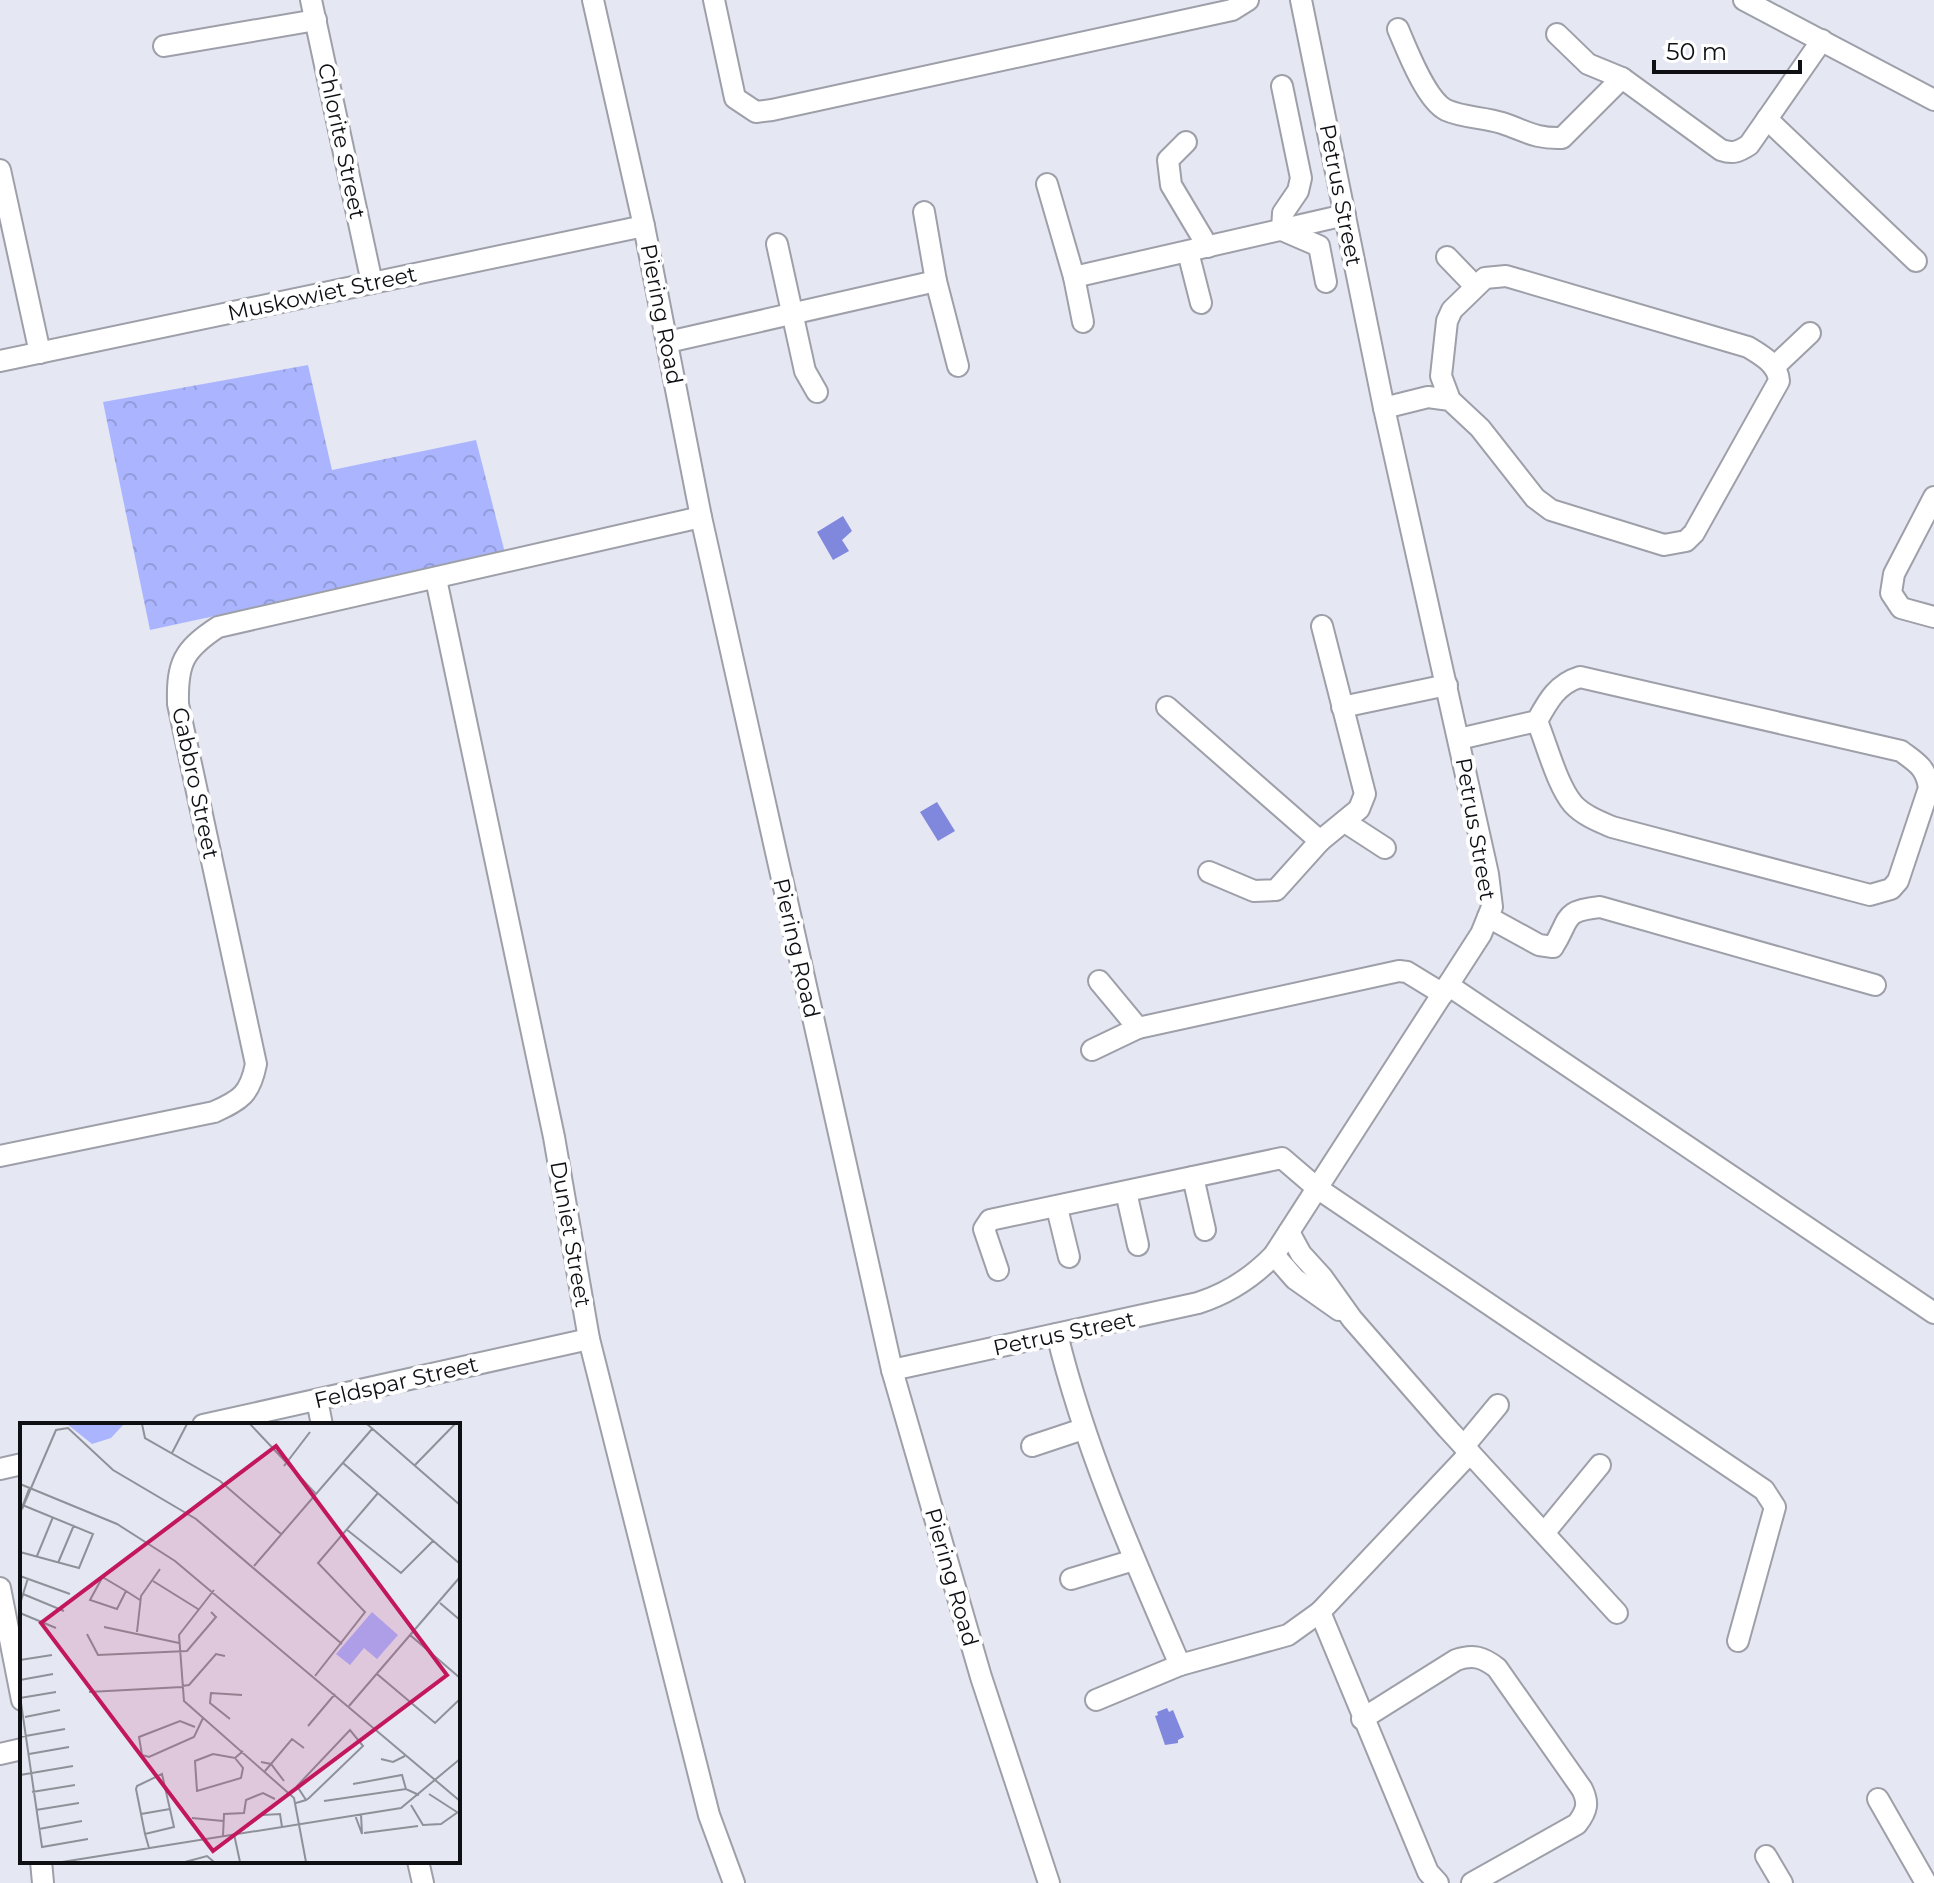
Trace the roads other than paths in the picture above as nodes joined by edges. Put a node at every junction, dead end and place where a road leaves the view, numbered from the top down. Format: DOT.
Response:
graph roads {
  1 [pos="593,0"];
  2 [pos="714,0"];
  3 [pos="1248,0"];
  4 [pos="1301,0"];
  5 [pos="1756,3"];
  6 [pos="314,10"];
  7 [pos="1398,29"];
  8 [pos="1557,34"];
  9 [pos="1822,40"];
  10 [pos="164,46"];
  11 [pos="1622,78"];
  12 [pos="1282,86"];
  13 [pos="1934,100"];
  14 [pos="1767,119"];
  15 [pos="1186,142"];
  16 [pos="0,170"];
  17 [pos="1047,184"];
  18 [pos="924,212"];
  19 [pos="1345,215"];
  20 [pos="644,226"];
  21 [pos="1282,230"];
  22 [pos="777,244"];
  23 [pos="1198,249"];
  24 [pos="1447,257"];
  25 [pos="1916,261"];
  26 [pos="1074,277"];
  27 [pos="936,281"];
  28 [pos="1326,282"];
  29 [pos="372,283"];
  30 [pos="1475,286"];
  31 [pos="1201,303"];
  32 [pos="791,313"];
  33 [pos="1083,322"];
  34 [pos="1810,333"];
  35 [pos="668,342"];
  36 [pos="40,353"];
  37 [pos="0,361"];
  38 [pos="958,366"];
  39 [pos="1774,367"];
  40 [pos="817,392"];
  41 [pos="1450,400"];
  42 [pos="1384,408"];
  43 [pos="1934,497"];
  44 [pos="701,517"];
  45 [pos="436,579"];
  46 [pos="1934,617"];
  47 [pos="1322,626"];
  48 [pos="1447,685"];
  49 [pos="1167,707"];
  50 [pos="1342,707"];
  51 [pos="1537,721"];
  52 [pos="1459,739"];
  53 [pos="1931,788"];
  54 [pos="1345,822"];
  55 [pos="1320,841"];
  56 [pos="1385,848"];
  57 [pos="1209,872"];
  58 [pos="1488,917"];
  59 [pos="1099,981"];
  60 [pos="1875,985"];
  61 [pos="1445,990"];
  62 [pos="1138,1028"];
  63 [pos="1092,1050"];
  64 [pos="0,1156"];
  65 [pos="1193,1177"];
  66 [pos="1317,1188"];
  67 [pos="1126,1192"];
  68 [pos="1057,1208"];
  69 [pos="1205,1230"];
  70 [pos="1289,1232"];
  71 [pos="1138,1245"];
  72 [pos="1274,1255"];
  73 [pos="1069,1257"];
  74 [pos="998,1270"];
  75 [pos="1934,1313"];
  76 [pos="1352,1319"];
  77 [pos="1057,1334"];
  78 [pos="589,1339"];
  79 [pos="892,1370"];
  80 [pos="317,1400"];
  81 [pos="1498,1405"];
  82 [pos="212,1423"];
  83 [pos="322,1423"];
  84 [pos="1083,1429"];
  85 [pos="1032,1446"];
  86 [pos="1467,1450"];
  87 [pos="20,1464"];
  88 [pos="1600,1465"];
  89 [pos="0,1469"];
  90 [pos="1545,1532"];
  91 [pos="1134,1560"];
  92 [pos="1071,1579"];
  93 [pos="0,1588"];
  94 [pos="1320,1612"];
  95 [pos="1617,1613"];
  96 [pos="1738,1641"];
  97 [pos="1180,1665"];
  98 [pos="20,1690"];
  99 [pos="1096,1700"];
  100 [pos="1362,1719"];
  101 [pos="20,1749"];
  102 [pos="0,1754"];
  103 [pos="1878,1799"];
  104 [pos="1766,1856"];
  105 [pos="41,1863"];
  106 [pos="418,1863"];
  107 [pos="43,1883"];
  108 [pos="423,1883"];
  109 [pos="734,1883"];
  110 [pos="1049,1883"];
  111 [pos="1438,1883"];
  112 [pos="1472,1883"];
  113 [pos="1782,1883"];
  114 [pos="1926,1883"];
  1 -- 20 [label="street, Piering Road"];
  2 -- 3 [label="street"];
  4 -- 19 [label="street, Petrus Street"];
  5 -- 9 [label="street"];
  6 -- 10 [label="street"];
  6 -- 29 [label="street, Chlorite Street"];
  7 -- 11 [label="street"];
  8 -- 11 [label="street"];
  9 -- 13 [label="street"];
  9 -- 14 [label="street"];
  11 -- 14 [label="street"];
  12 -- 21 [label="street"];
  14 -- 25 [label="street"];
  15 -- 23 [label="street"];
  16 -- 36 [label="street"];
  17 -- 26 [label="street"];
  18 -- 27 [label="street"];
  19 -- 21 [label="street"];
  19 -- 42 [label="street, Petrus Street"];
  20 -- 29 [label="street, Muskowiet Street"];
  20 -- 35 [label="street, Piering Road"];
  21 -- 23 [label="street"];
  21 -- 28 [label="street"];
  22 -- 32 [label="street"];
  23 -- 26 [label="street"];
  23 -- 31 [label="street"];
  24 -- 30 [label="street"];
  26 -- 33 [label="street"];
  27 -- 32 [label="street"];
  27 -- 38 [label="street"];
  29 -- 36 [label="street, Muskowiet Street"];
  30 -- 39 [label="street"];
  30 -- 41 [label="street"];
  32 -- 35 [label="street"];
  32 -- 40 [label="street"];
  34 -- 39 [label="street"];
  35 -- 44 [label="street, Piering Road"];
  36 -- 37 [label="street, Muskowiet Street"];
  39 -- 41 [label="street"];
  41 -- 42 [label="street"];
  42 -- 48 [label="street, Petrus Street"];
  43 -- 46 [label="street"];
  44 -- 45 [label="street, Gabbro Street"];
  44 -- 79 [label="street, Piering Road"];
  45 -- 64 [label="street, Gabbro Street"];
  45 -- 78 [label="street, Duniet Street"];
  47 -- 50 [label="street"];
  48 -- 50 [label="street"];
  48 -- 52 [label="street, Petrus Street"];
  49 -- 55 [label="street"];
  50 -- 54 [label="street"];
  51 -- 52 [label="street"];
  51 -- 53 [label="street"];
  51 -- 53 [label="street"];
  52 -- 58 [label="street, Petrus Street"];
  54 -- 55 [label="street"];
  54 -- 56 [label="street"];
  55 -- 57 [label="street"];
  58 -- 60 [label="street"];
  58 -- 61 [label="street, Petrus Street"];
  59 -- 62 [label="street"];
  61 -- 62 [label="street"];
  61 -- 66 [label="street, Petrus Street"];
  61 -- 75 [label="street"];
  62 -- 63 [label="street"];
  65 -- 66 [label="street"];
  65 -- 67 [label="street"];
  65 -- 69 [label="street"];
  66 -- 70 [label="street, Petrus Street"];
  66 -- 96 [label="street"];
  67 -- 68 [label="street"];
  67 -- 71 [label="street"];
  68 -- 73 [label="street"];
  68 -- 74 [label="street"];
  70 -- 72 [label="street, Petrus Street"];
  70 -- 76 [label="street"];
  72 -- 76 [label="street"];
  72 -- 77 [label="street, Petrus Street"];
  76 -- 86 [label="street"];
  77 -- 79 [label="street, Petrus Street"];
  77 -- 84 [label="street"];
  78 -- 80 [label="street, Feldspar Street"];
  78 -- 109 [label="street, Duniet Street"];
  79 -- 110 [label="street, Piering Road"];
  80 -- 82 [label="street, Feldspar Street"];
  80 -- 83 [label="street"];
  81 -- 86 [label="street"];
  84 -- 85 [label="street"];
  84 -- 91 [label="street"];
  86 -- 90 [label="street"];
  86 -- 94 [label="street"];
  87 -- 89 [label="street"];
  88 -- 90 [label="street"];
  90 -- 95 [label="street"];
  91 -- 92 [label="street"];
  91 -- 97 [label="street"];
  93 -- 98 [label="street"];
  94 -- 97 [label="street"];
  94 -- 100 [label="street"];
  97 -- 99 [label="street"];
  100 -- 111 [label="street"];
  100 -- 112 [label="street"];
  101 -- 102 [label="street"];
  103 -- 114 [label="street"];
  104 -- 113 [label="street"];
  105 -- 107 [label="street"];
  106 -- 108 [label="street"];
}
